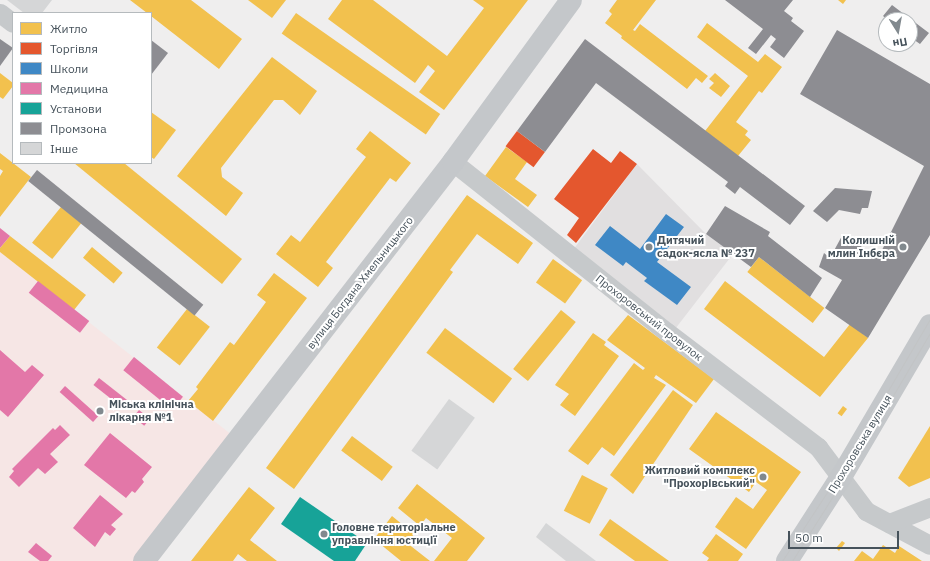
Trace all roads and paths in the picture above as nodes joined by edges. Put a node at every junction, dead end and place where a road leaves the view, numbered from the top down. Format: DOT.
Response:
graph roads {
  1 [pos="571,0"];
  2 [pos="0,13"];
  3 [pos="12,22"];
  4 [pos="453,162"];
  5 [pos="930,325"];
  6 [pos="841,477"];
  7 [pos="930,507"];
  8 [pos="889,523"];
  9 [pos="930,545"];
  10 [pos="792,559"];
  11 [pos="144,561"];
  1 -- 4 [label="main road, вулиця Богдана Хмельницького"];
  2 -- 3 [label="street"];
  4 -- 6 [label="street, Прохоровський провулок"];
  4 -- 11 [label="main road, вулиця Богдана Хмельницького"];
  5 -- 6 [label="main road, Прохоровська вулиця"];
  6 -- 8 [label="street, Прохоровський провулок"];
  6 -- 10 [label="main road, Прохоровська вулиця"];
  7 -- 8 [label="street"];
  8 -- 9 [label="street, Прохоровський провулок"];
}
